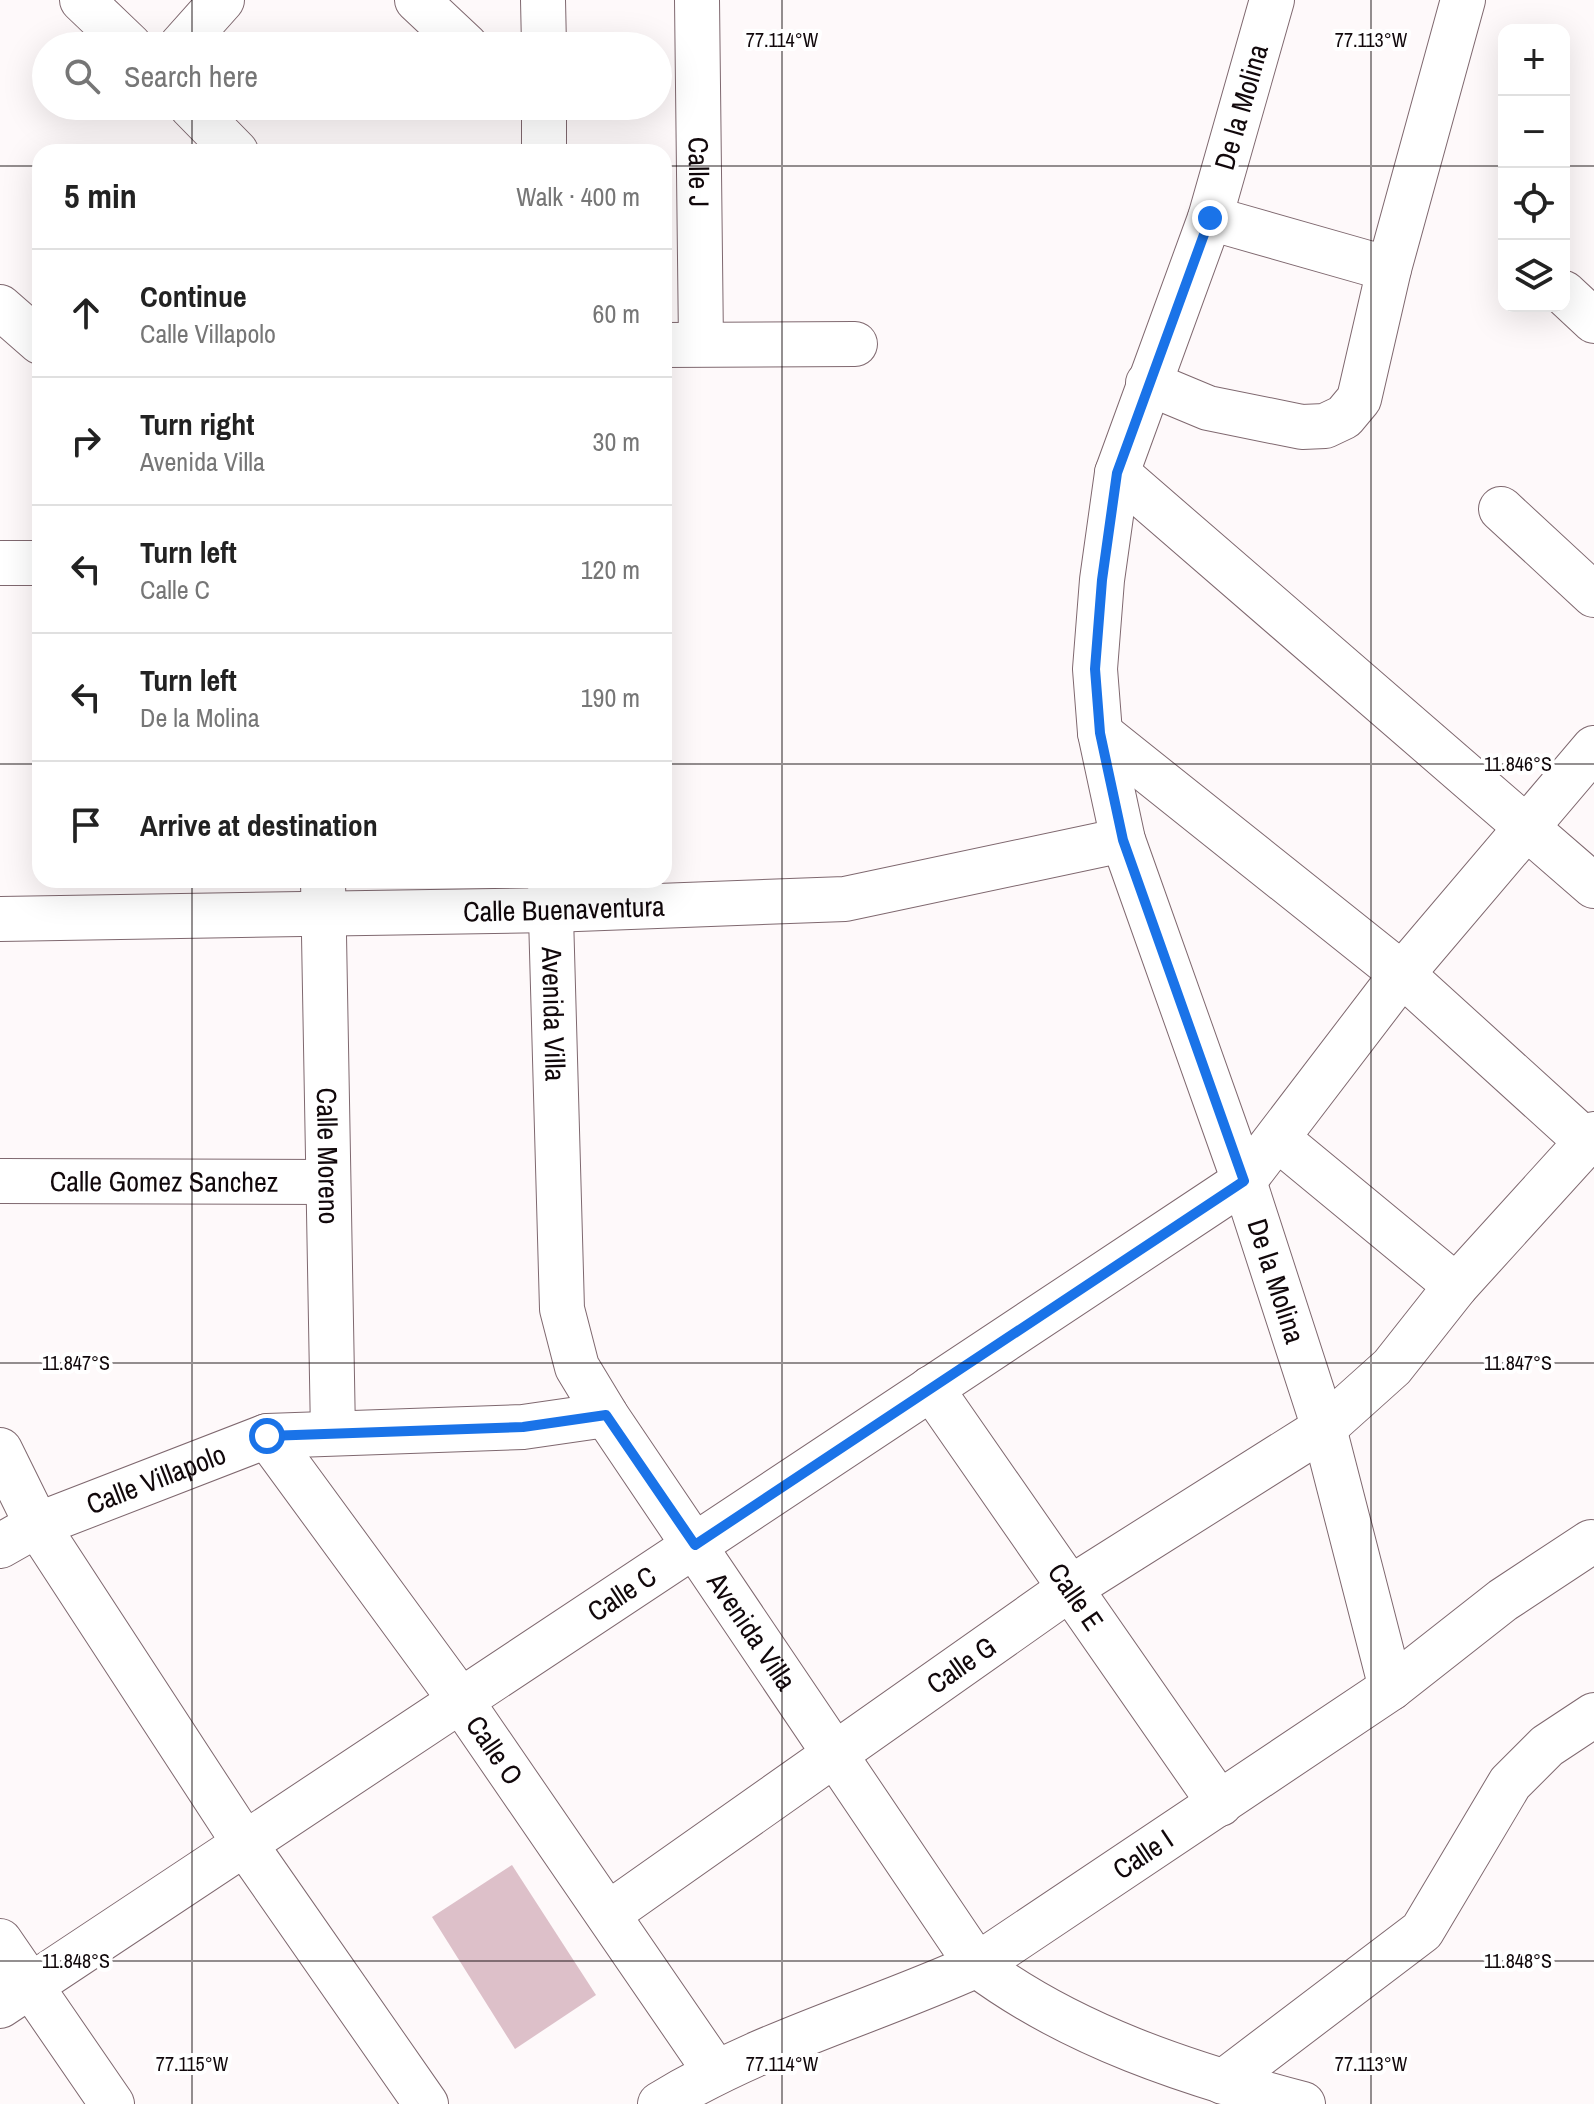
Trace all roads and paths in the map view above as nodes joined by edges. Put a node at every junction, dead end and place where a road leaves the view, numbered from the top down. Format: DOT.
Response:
graph roads {
  1 [pos="82,0"];
  2 [pos="222,0"];
  3 [pos="417,0"];
  4 [pos="543,0"];
  5 [pos="697,0"];
  6 [pos="1272,0"];
  7 [pos="1463,0"];
  8 [pos="115,32"];
  9 [pos="193,32"];
  10 [pos="451,32"];
  11 [pos="544,32"];
  12 [pos="205,120"];
  13 [pos="228,144"];
  14 [pos="1210,218"];
  15 [pos="1389,269"];
  16 [pos="1570,299"];
  17 [pos="0,307"];
  18 [pos="1594,321"];
  19 [pos="32,335"];
  20 [pos="682,344"];
  21 [pos="855,344"];
  22 [pos="1148,383"];
  23 [pos="1117,473"];
  24 [pos="1501,509"];
  25 [pos="0,563"];
  26 [pos="32,563"];
  27 [pos="1594,595"];
  28 [pos="1100,733"];
  29 [pos="1594,748"];
  30 [pos="1527,826"];
  31 [pos="1123,840"];
  32 [pos="1594,886"];
  33 [pos="550,895"];
  34 [pos="323,898"];
  35 [pos="0,919"];
  36 [pos="1402,974"];
  37 [pos="1590,1138"];
  38 [pos="1278,1139"];
  39 [pos="0,1181"];
  40 [pos="1244,1181"];
  41 [pos="327,1182"];
  42 [pos="1456,1286"];
  43 [pos="931,1388"];
  44 [pos="606,1415"];
  45 [pos="1324,1428"];
  46 [pos="333,1433"];
  47 [pos="267,1436"];
  48 [pos="0,1450"];
  49 [pos="18,1536"];
  50 [pos="1591,1542"];
  51 [pos="695,1545"];
  52 [pos="1072,1587"];
  53 [pos="1391,1688"];
  54 [pos="461,1701"];
  55 [pos="1594,1715"];
  56 [pos="837,1753"];
  57 [pos="1220,1804"];
  58 [pos="245,1844"];
  59 [pos="608,1914"];
  60 [pos="0,1941"];
  61 [pos="977,1965"];
  62 [pos="15,1996"];
  63 [pos="715,2071"];
  64 [pos="1223,2082"];
  65 [pos="112,2104"];
  66 [pos="426,2104"];
  67 [pos="660,2104"];
  68 [pos="1303,2104"];
  1 -- 8 [label="street"];
  2 -- 9 [label="street"];
  3 -- 10 [label="street"];
  4 -- 11 [label="street"];
  5 -- 20 [label="street, Calle J"];
  6 -- 14 [label="street, De la Molina"];
  7 -- 15 [label="street"];
  12 -- 13 [label="street"];
  14 -- 15 [label="street"];
  14 -- 22 [label="street, De la Molina"];
  15 -- 22 [label="street"];
  16 -- 18 [label="street"];
  17 -- 19 [label="street"];
  20 -- 21 [label="street"];
  22 -- 23 [label="street, De la Molina"];
  23 -- 28 [label="street, De la Molina"];
  23 -- 30 [label="street"];
  24 -- 27 [label="street"];
  25 -- 26 [label="street"];
  28 -- 31 [label="street, De la Molina"];
  28 -- 36 [label="street"];
  29 -- 30 [label="street, Calle C"];
  30 -- 32 [label="street"];
  30 -- 36 [label="street, Calle C"];
  31 -- 33 [label="street, Calle Buenaventura"];
  31 -- 40 [label="street, De la Molina"];
  33 -- 34 [label="street, Calle Buenaventura"];
  33 -- 44 [label="street, Avenida Villa"];
  34 -- 35 [label="street, Calle Buenaventura"];
  34 -- 41 [label="street, Calle Moreno"];
  36 -- 37 [label="street"];
  36 -- 38 [label="street, Calle C"];
  37 -- 42 [label="street, Calle G"];
  38 -- 40 [label="street, Calle C"];
  38 -- 42 [label="street"];
  39 -- 41 [label="street, Calle Gomez Sanchez"];
  40 -- 43 [label="street, Calle C"];
  40 -- 45 [label="street, De la Molina"];
  41 -- 46 [label="street, Calle Moreno"];
  42 -- 45 [label="street, Calle G"];
  43 -- 51 [label="street, Calle C"];
  43 -- 52 [label="street, Calle E"];
  44 -- 46 [label="street, Calle Villapolo"];
  44 -- 51 [label="street, Avenida Villa"];
  45 -- 52 [label="street, Calle G"];
  45 -- 53 [label="street, De la Molina"];
  46 -- 47 [label="street, Calle Villapolo"];
  47 -- 49 [label="street, Calle Villapolo"];
  47 -- 54 [label="street, Calle O"];
  48 -- 49 [label="street"];
  49 -- 58 [label="street"];
  50 -- 53 [label="street, Calle I"];
  51 -- 54 [label="street, Calle C"];
  51 -- 56 [label="street, Avenida Villa"];
  52 -- 56 [label="street, Calle G"];
  52 -- 57 [label="street, Calle E"];
  53 -- 57 [label="street, Calle I"];
  54 -- 58 [label="street, Calle C"];
  54 -- 59 [label="street, Calle O"];
  55 -- 64 [label="street"];
  56 -- 59 [label="street, Calle G"];
  56 -- 61 [label="street, Avenida Villa"];
  57 -- 61 [label="street, Calle I"];
  58 -- 62 [label="street, Calle C"];
  58 -- 66 [label="street"];
  59 -- 63 [label="street, Calle O"];
  60 -- 62 [label="street"];
  61 -- 63 [label="street, Calle I"];
  61 -- 64 [label="street, Avenida Villa"];
  62 -- 65 [label="street"];
  63 -- 67 [label="street, Calle I"];
  64 -- 68 [label="street, Avenida Villa"];
}
